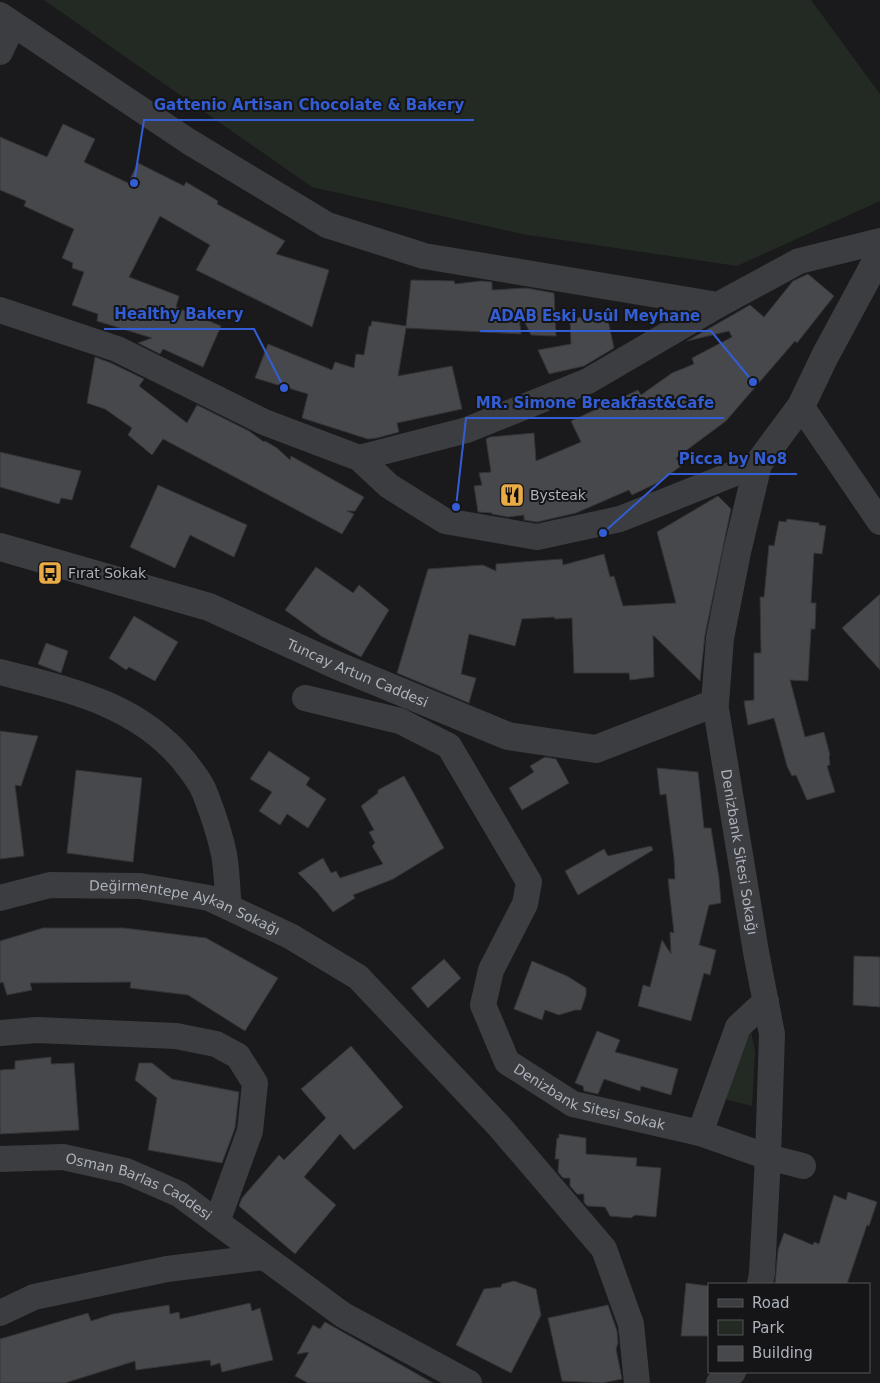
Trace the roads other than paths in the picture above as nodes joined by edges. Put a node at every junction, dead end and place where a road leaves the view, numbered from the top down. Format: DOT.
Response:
graph roads {
  1 [pos="6,20"];
  2 [pos="0,52"];
  3 [pos="880,241"];
  4 [pos="880,254"];
  5 [pos="718,305"];
  6 [pos="0,310"];
  7 [pos="801,406"];
  8 [pos="359,458"];
  9 [pos="758,464"];
  10 [pos="878,515"];
  11 [pos="0,547"];
  12 [pos="0,672"];
  13 [pos="305,698"];
  14 [pos="716,703"];
  15 [pos="447,710"];
  16 [pos="436,739"];
  17 [pos="0,898"];
  18 [pos="229,907"];
  19 [pos="766,1001"];
  20 [pos="0,1033"];
  21 [pos="700,1133"];
  22 [pos="768,1157"];
  23 [pos="0,1159"];
  24 [pos="803,1166"];
  25 [pos="217,1222"];
  26 [pos="264,1257"];
  27 [pos="760,1283"];
  28 [pos="0,1313"];
  29 [pos="631,1324"];
  30 [pos="731,1373"];
  31 [pos="469,1383"];
  32 [pos="637,1383"];
  33 [pos="650,1383"];
  34 [pos="719,1383"];
  1 -- 2 [label="street"];
  1 -- 5 [label="street"];
  3 -- 5 [label="street"];
  4 -- 7 [label="street"];
  5 -- 8 [label="street"];
  6 -- 8 [label="street"];
  7 -- 9 [label="street"];
  7 -- 10 [label="street"];
  8 -- 9 [label="street"];
  9 -- 14 [label="street"];
  11 -- 15 [label="street, Tuncay Artun Caddesi"];
  12 -- 18 [label="street"];
  13 -- 16 [label="street, Denizbank Sitesi Sokak"];
  14 -- 15 [label="street, Tuncay Artun Caddesi"];
  14 -- 19 [label="street, Denizbank Sitesi Sokağı"];
  15 -- 16 [label="street"];
  16 -- 21 [label="street, Denizbank Sitesi Sokak"];
  17 -- 18 [label="street, Değirmentepe Aykan Sokağı"];
  18 -- 29 [label="street, Değirmentepe Aykan Sokağı"];
  19 -- 21 [label="street"];
  19 -- 22 [label="street, Denizbank Sitesi Sokağı"];
  20 -- 25 [label="street"];
  21 -- 22 [label="street"];
  22 -- 24 [label="street"];
  22 -- 27 [label="street, Denizbank Sitesi Sokağı"];
  23 -- 25 [label="street, Osman Barlas Caddesi"];
  25 -- 26 [label="street, Osman Barlas Caddesi"];
  26 -- 28 [label="street"];
  26 -- 31 [label="street, Osman Barlas Caddesi"];
  29 -- 32 [label="street"];
  29 -- 33 [label="street"];
  30 -- 34 [label="street"];
}
